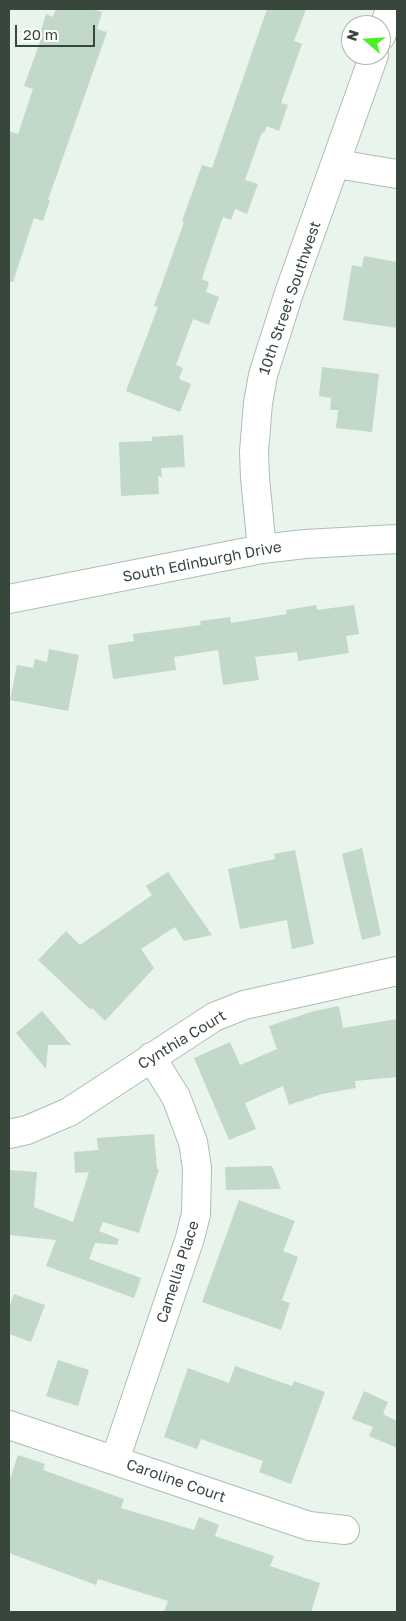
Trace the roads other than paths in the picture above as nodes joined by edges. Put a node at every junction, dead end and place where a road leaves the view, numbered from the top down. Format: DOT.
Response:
graph roads {
  1 [pos="371,65"];
  2 [pos="337,164"];
  3 [pos="397,174"];
  4 [pos="397,539"];
  5 [pos="262,549"];
  6 [pos="9,599"];
  7 [pos="397,971"];
  8 [pos="151,1057"];
  9 [pos="9,1134"];
  10 [pos="9,1425"];
  11 [pos="115,1460"];
  12 [pos="345,1530"];
  1 -- 2 [label="street, 10th Street Southwest"];
  2 -- 3 [label="street"];
  2 -- 5 [label="street, 10th Street Southwest"];
  4 -- 5 [label="street, South Edinburgh Drive"];
  5 -- 6 [label="street, South Edinburgh Drive"];
  7 -- 8 [label="street, Cynthia Court"];
  8 -- 9 [label="street, Cynthia Court"];
  8 -- 11 [label="street, Camellia Place"];
  10 -- 11 [label="street, Caroline Court"];
  11 -- 12 [label="street, Caroline Court"];
}
